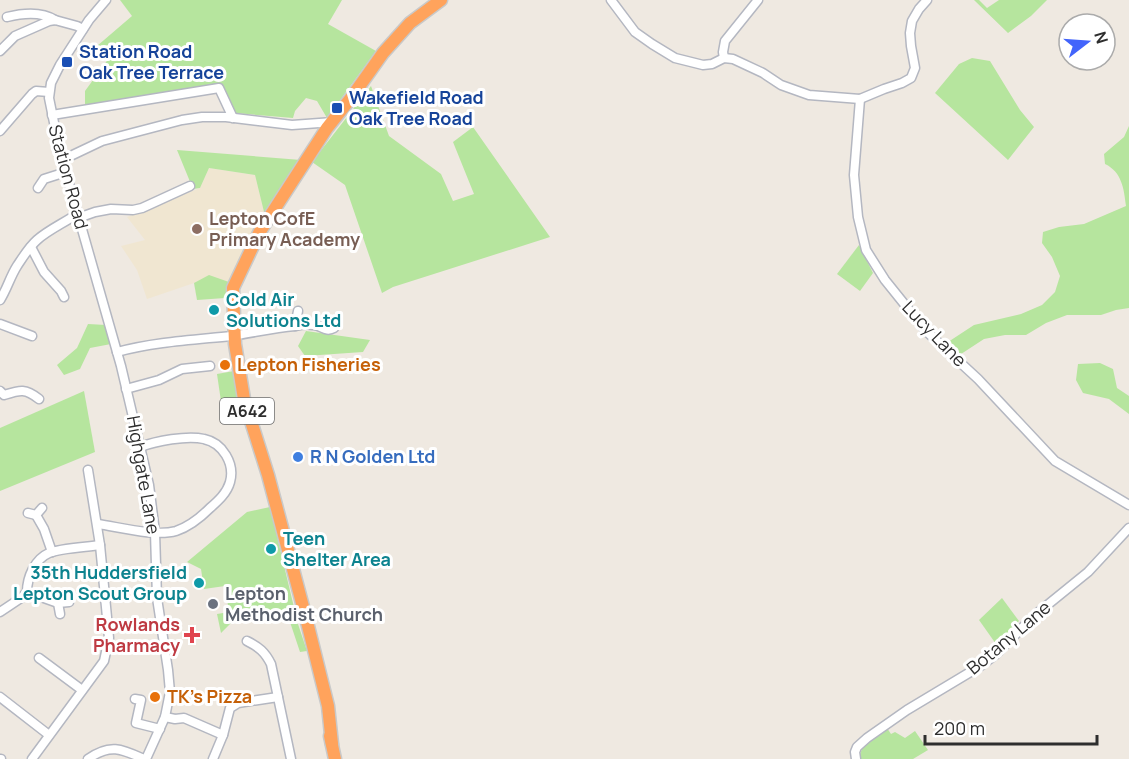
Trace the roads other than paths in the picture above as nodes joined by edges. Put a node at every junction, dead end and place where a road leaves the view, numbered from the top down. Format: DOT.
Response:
graph roads {
  1 [pos="106,0"];
  2 [pos="441,0"];
  3 [pos="611,0"];
  4 [pos="758,0"];
  5 [pos="927,0"];
  6 [pos="7,17"];
  7 [pos="56,20"];
  8 [pos="83,29"];
  9 [pos="0,51"];
  10 [pos="724,58"];
  11 [pos="49,92"];
  12 [pos="860,99"];
  13 [pos="52,115"];
  14 [pos="234,117"];
  15 [pos="334,122"];
  16 [pos="0,131"];
  17 [pos="62,159"];
  18 [pos="66,172"];
  19 [pos="190,186"];
  20 [pos="38,188"];
  21 [pos="77,216"];
  22 [pos="31,247"];
  23 [pos="64,297"];
  24 [pos="0,300"];
  25 [pos="298,311"];
  26 [pos="335,322"];
  27 [pos="0,324"];
  28 [pos="295,326"];
  29 [pos="32,336"];
  30 [pos="235,340"];
  31 [pos="117,352"];
  32 [pos="121,366"];
  33 [pos="210,366"];
  34 [pos="126,389"];
  35 [pos="1,394"];
  36 [pos="39,399"];
  37 [pos="140,447"];
  38 [pos="88,470"];
  39 [pos="1129,505"];
  40 [pos="36,512"];
  41 [pos="98,524"];
  42 [pos="1129,528"];
  43 [pos="155,532"];
  44 [pos="100,545"];
  45 [pos="52,552"];
  46 [pos="27,592"];
  47 [pos="69,602"];
  48 [pos="58,603"];
  49 [pos="0,612"];
  50 [pos="60,614"];
  51 [pos="247,641"];
  52 [pos="39,658"];
  53 [pos="82,690"];
  54 [pos="0,697"];
  55 [pos="278,697"];
  56 [pos="135,699"];
  57 [pos="165,717"];
  58 [pos="160,729"];
  59 [pos="49,735"];
  60 [pos="223,735"];
  61 [pos="32,759"];
  62 [pos="88,759"];
  63 [pos="145,759"];
  64 [pos="213,759"];
  65 [pos="291,759"];
  66 [pos="335,759"];
  67 [pos="856,759"];
  1 -- 8 [label="street"];
  2 -- 15 [label="highway, A642"];
  3 -- 10 [label="street"];
  4 -- 10 [label="street"];
  5 -- 12 [label="street"];
  6 -- 7 [label="street"];
  7 -- 8 [label="street"];
  7 -- 9 [label="street"];
  8 -- 11 [label="street"];
  10 -- 12 [label="street"];
  11 -- 13 [label="street, Station Road"];
  11 -- 16 [label="street"];
  12 -- 39 [label="street, Lucy Lane"];
  13 -- 14 [label="street"];
  13 -- 17 [label="street, Station Road"];
  14 -- 15 [label="street"];
  14 -- 17 [label="street"];
  15 -- 30 [label="highway, A642"];
  17 -- 18 [label="street, Station Road"];
  18 -- 20 [label="street"];
  18 -- 21 [label="street, Station Road"];
  19 -- 21 [label="street"];
  21 -- 22 [label="street"];
  21 -- 31 [label="street, Station Road"];
  22 -- 23 [label="street"];
  22 -- 24 [label="street"];
  25 -- 28 [label="street"];
  26 -- 28 [label="street"];
  27 -- 29 [label="street"];
  28 -- 30 [label="street"];
  30 -- 31 [label="street"];
  30 -- 66 [label="highway, A642"];
  31 -- 32 [label="street, Station Road"];
  32 -- 34 [label="street, Highgate Lane"];
  33 -- 34 [label="street"];
  34 -- 37 [label="street, Highgate Lane"];
  35 -- 36 [label="street"];
  37 -- 43 [label="street, Highgate Lane"];
  37 -- 43 [label="street"];
  38 -- 41 [label="street"];
  40 -- 45 [label="street"];
  41 -- 43 [label="street"];
  41 -- 44 [label="street"];
  42 -- 67 [label="street, Botany Lane"];
  43 -- 57 [label="street, Highgate Lane"];
  44 -- 45 [label="street"];
  44 -- 53 [label="street"];
  45 -- 46 [label="street"];
  46 -- 48 [label="street"];
  46 -- 49 [label="street"];
  47 -- 48 [label="street"];
  48 -- 50 [label="street"];
  51 -- 55 [label="street"];
  52 -- 53 [label="street"];
  53 -- 59 [label="street"];
  54 -- 59 [label="street"];
  55 -- 60 [label="street"];
  55 -- 65 [label="street"];
  56 -- 58 [label="street"];
  57 -- 58 [label="street, Highgate Lane"];
  57 -- 60 [label="street"];
  58 -- 63 [label="street, Highgate Lane"];
  59 -- 61 [label="street"];
  60 -- 64 [label="street"];
  62 -- 63 [label="street"];
}
